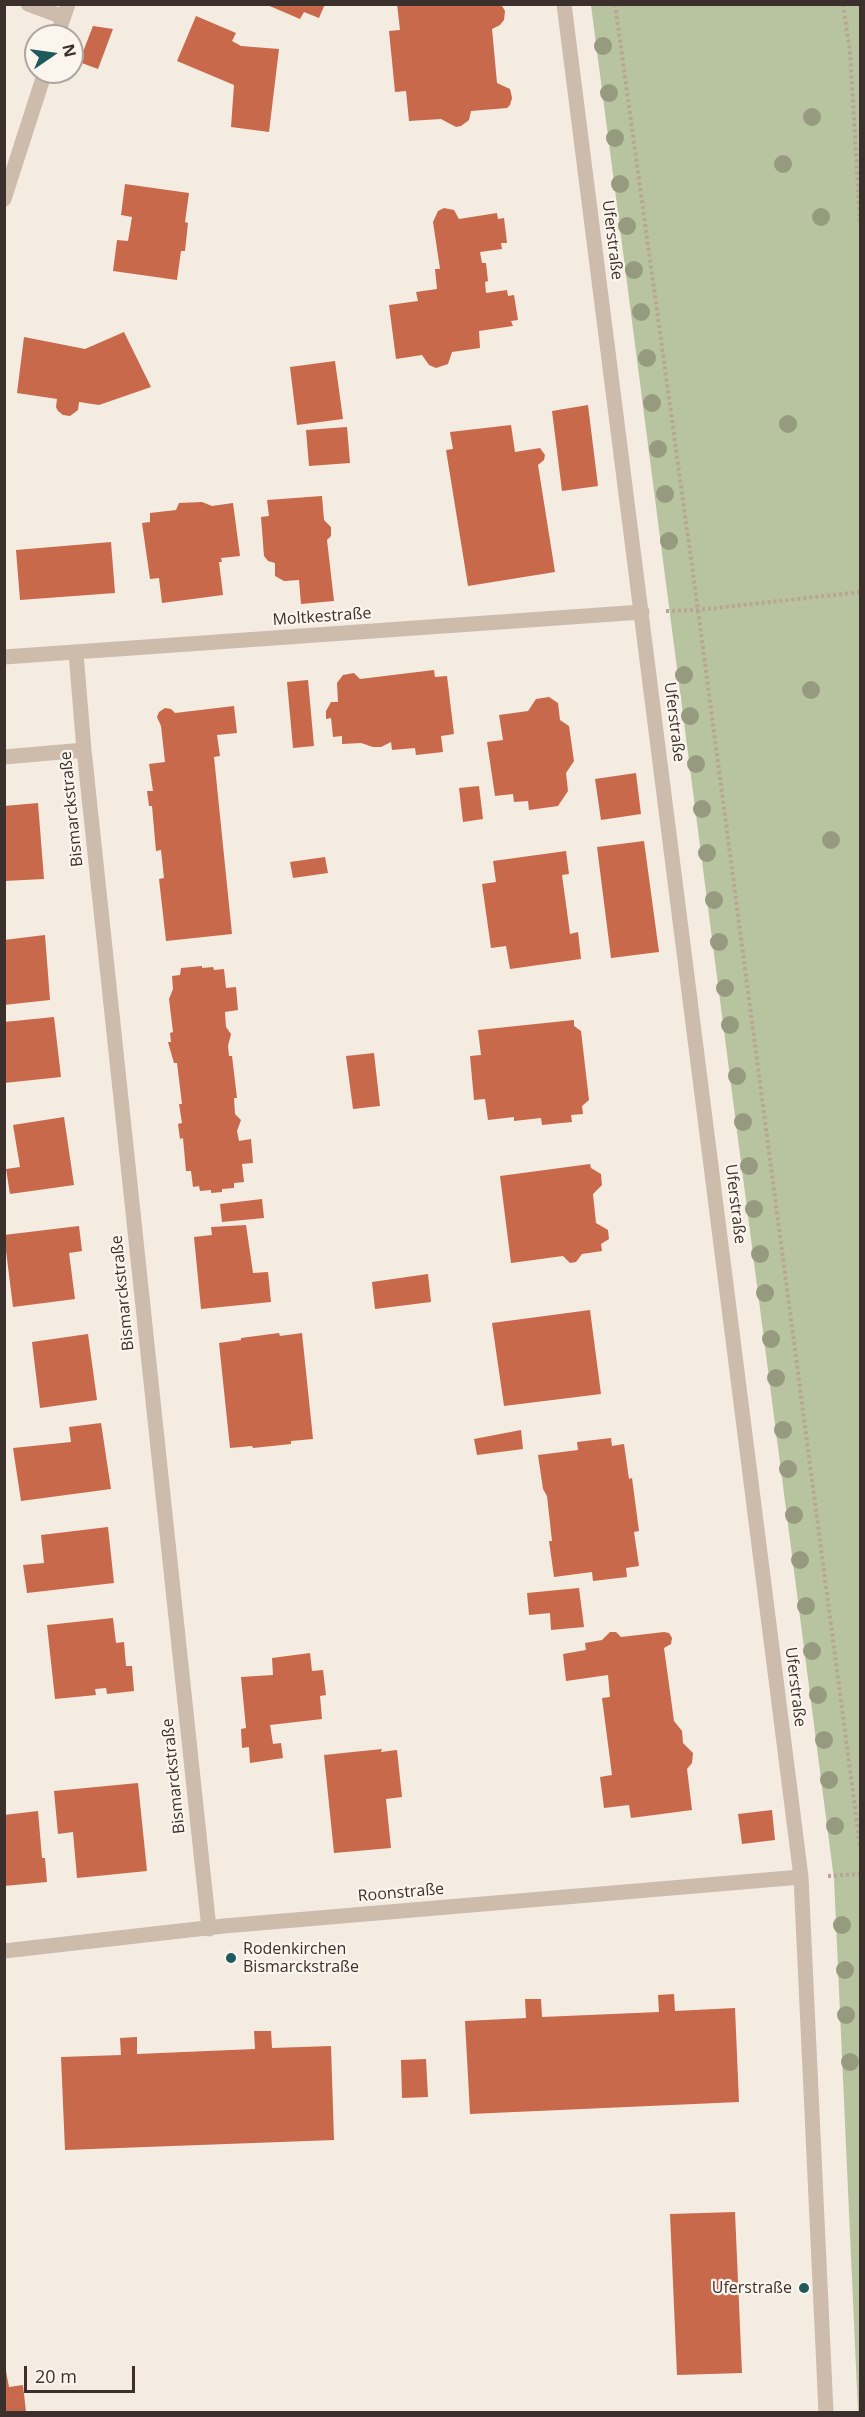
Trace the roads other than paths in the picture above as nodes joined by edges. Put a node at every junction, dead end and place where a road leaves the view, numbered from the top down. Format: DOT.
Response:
graph roads {
  1 [pos="28,4"];
  2 [pos="564,4"];
  3 [pos="65,11"];
  4 [pos="41,84"];
  5 [pos="4,200"];
  6 [pos="642,612"];
  7 [pos="76,653"];
  8 [pos="4,657"];
  9 [pos="84,750"];
  10 [pos="4,757"];
  11 [pos="801,1877"];
  12 [pos="208,1929"];
  13 [pos="4,1952"];
  14 [pos="826,2412"];
  1 -- 3 [label="street"];
  2 -- 6 [label="street, Uferstraße"];
  4 -- 5 [label="street"];
  6 -- 7 [label="street, Moltkestraße"];
  6 -- 11 [label="street, Uferstraße"];
  7 -- 8 [label="street, Moltkestraße"];
  7 -- 9 [label="street, Bismarckstraße"];
  9 -- 10 [label="street"];
  9 -- 12 [label="street, Bismarckstraße"];
  11 -- 12 [label="street, Roonstraße"];
  11 -- 14 [label="street, Uferstraße"];
  12 -- 13 [label="street, Roonstraße"];
}
